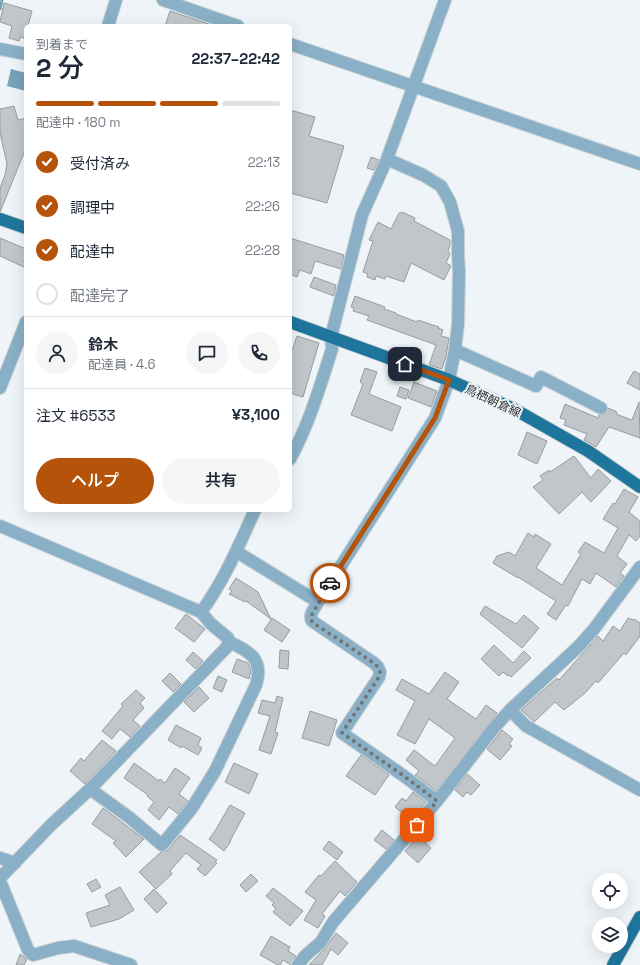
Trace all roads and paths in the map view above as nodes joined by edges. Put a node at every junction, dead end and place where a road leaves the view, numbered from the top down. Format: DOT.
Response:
graph roads {
  1 [pos="116,0"];
  2 [pos="163,0"];
  3 [pos="445,0"];
  4 [pos="109,24"];
  5 [pos="232,24"];
  6 [pos="292,45"];
  7 [pos="0,49"];
  8 [pos="24,54"];
  9 [pos="414,87"];
  10 [pos="387,159"];
  11 [pos="640,164"];
  12 [pos="0,219"];
  13 [pos="24,227"];
  14 [pos="292,323"];
  15 [pos="24,327"];
  16 [pos="331,337"];
  17 [pos="456,350"];
  18 [pos="449,380"];
  19 [pos="0,388"];
  20 [pos="601,408"];
  21 [pos="292,456"];
  22 [pos="640,487"];
  23 [pos="254,512"];
  24 [pos="0,526"];
  25 [pos="237,552"];
  26 [pos="640,567"];
  27 [pos="318,602"];
  28 [pos="201,612"];
  29 [pos="229,642"];
  30 [pos="510,710"];
  31 [pos="90,789"];
  32 [pos="640,790"];
  33 [pos="437,801"];
  34 [pos="0,858"];
  35 [pos="15,863"];
  36 [pos="0,878"];
  37 [pos="0,881"];
  38 [pos="640,917"];
  39 [pos="131,965"];
  40 [pos="298,965"];
  41 [pos="613,965"];
  1 -- 4 [label="street"];
  2 -- 5 [label="street"];
  3 -- 9 [label="street"];
  6 -- 9 [label="street"];
  7 -- 8 [label="street"];
  9 -- 10 [label="street"];
  9 -- 11 [label="street"];
  10 -- 16 [label="street"];
  10 -- 17 [label="street"];
  12 -- 13 [label="main road"];
  14 -- 16 [label="main road, 鳥栖朝倉線"];
  15 -- 19 [label="street"];
  16 -- 18 [label="main road, 鳥栖朝倉線"];
  16 -- 21 [label="street"];
  17 -- 18 [label="street"];
  17 -- 20 [label="street"];
  18 -- 22 [label="main road, 鳥栖朝倉線"];
  18 -- 27 [label="street"];
  23 -- 25 [label="street"];
  24 -- 28 [label="street"];
  25 -- 27 [label="street"];
  25 -- 28 [label="street"];
  26 -- 30 [label="street"];
  27 -- 33 [label="street"];
  28 -- 29 [label="street"];
  29 -- 31 [label="street"];
  29 -- 31 [label="street"];
  30 -- 32 [label="street"];
  30 -- 33 [label="street"];
  31 -- 35 [label="street"];
  33 -- 40 [label="street"];
  34 -- 35 [label="street"];
  35 -- 36 [label="street"];
  37 -- 39 [label="street"];
  38 -- 41 [label="main road"];
}
